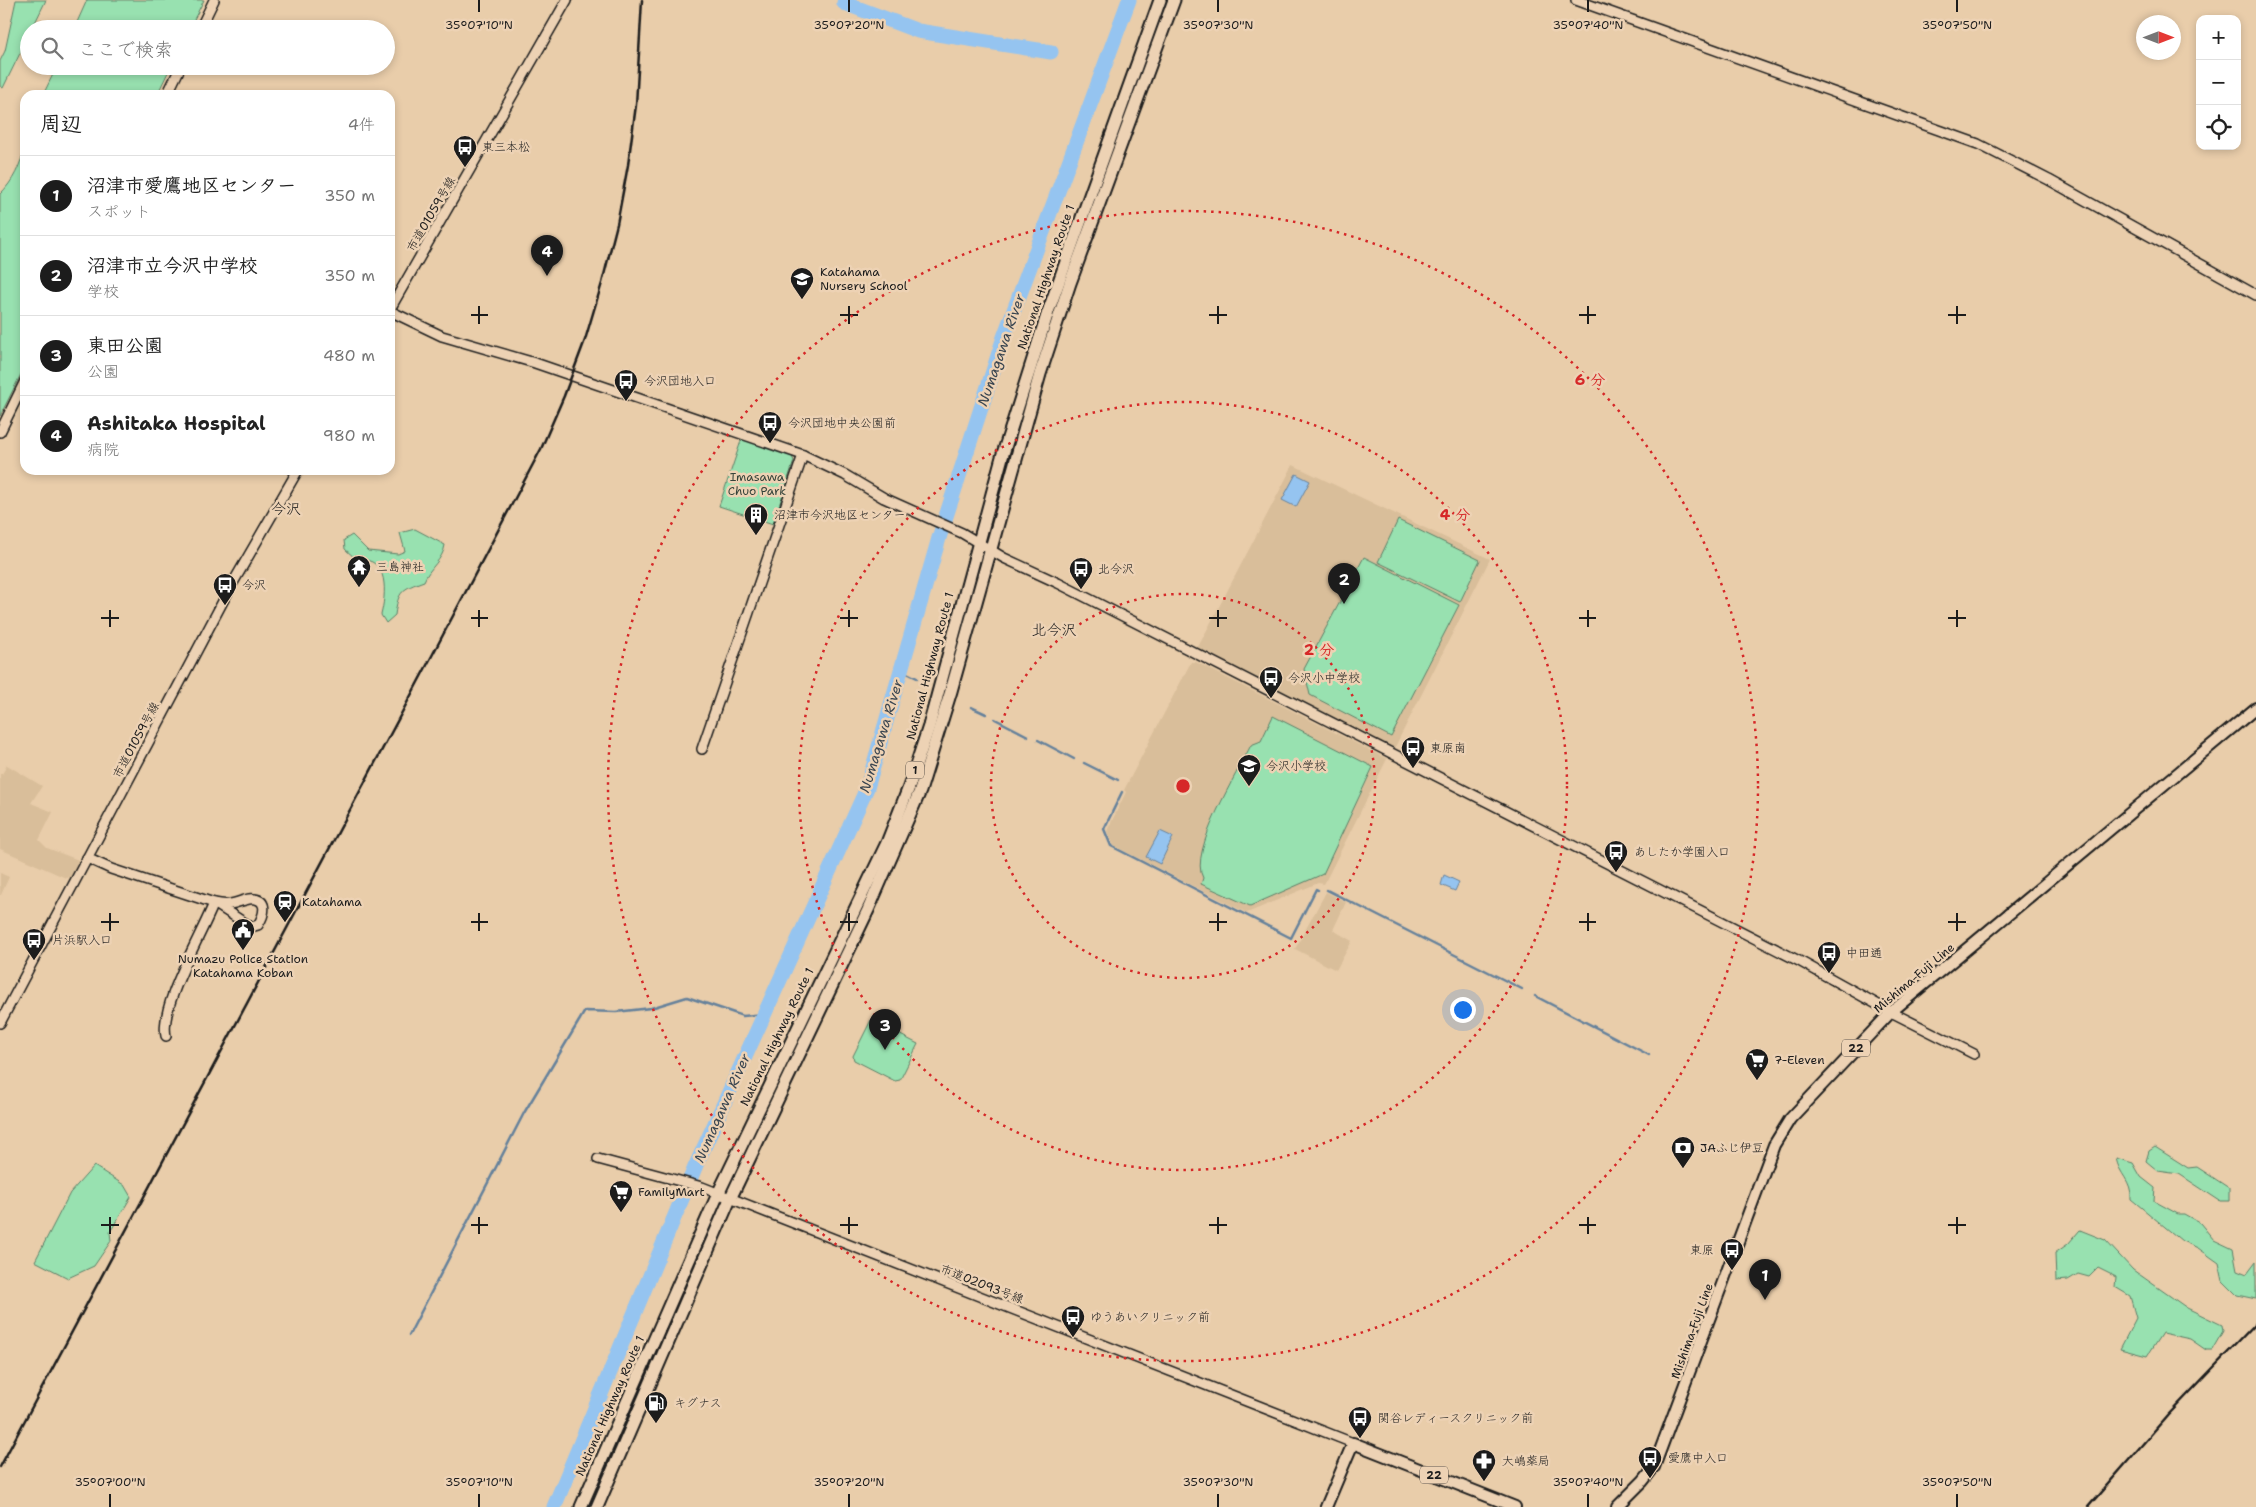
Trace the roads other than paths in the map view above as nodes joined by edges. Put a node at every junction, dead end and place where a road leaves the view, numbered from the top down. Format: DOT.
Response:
graph roads {
  1 [pos="214,0"];
  2 [pos="567,0"];
  3 [pos="1160,0"];
  4 [pos="1174,0"];
  5 [pos="1576,0"];
  6 [pos="204,20"];
  7 [pos="177,75"];
  8 [pos="169,90"];
  9 [pos="2256,295"];
  10 [pos="395,301"];
  11 [pos="395,312"];
  12 [pos="20,391"];
  13 [pos="0,432"];
  14 [pos="803,455"];
  15 [pos="295,475"];
  16 [pos="978,542"];
  17 [pos="990,549"];
  18 [pos="2256,708"];
  19 [pos="702,749"];
  20 [pos="87,858"];
  21 [pos="214,903"];
  22 [pos="1891,1012"];
  23 [pos="0,1023"];
  24 [pos="166,1036"];
  25 [pos="1974,1054"];
  26 [pos="598,1159"];
  27 [pos="718,1194"];
  28 [pos="730,1199"];
  29 [pos="1353,1443"];
  30 [pos="581,1507"];
  31 [pos="597,1507"];
  32 [pos="1326,1507"];
  33 [pos="1515,1507"];
  34 [pos="1617,1507"];
  1 -- 6 [label="street"];
  2 -- 10 [label="street, 市道01059号線"];
  3 -- 16 [label="highway, National Highway Route 1 / 1"];
  4 -- 17 [label="highway, National Highway Route 1 / 1"];
  5 -- 9 [label="street"];
  7 -- 8 [label="street"];
  11 -- 14 [label="street"];
  12 -- 13 [label="street"];
  14 -- 16 [label="street"];
  14 -- 19 [label="street"];
  15 -- 20 [label="street, 市道01059号線"];
  16 -- 17 [label="street"];
  16 -- 27 [label="highway, National Highway Route 1 / 1"];
  17 -- 22 [label="street"];
  17 -- 28 [label="highway, National Highway Route 1 / 1"];
  18 -- 22 [label="main road, Mishima-Fuji Line / 22"];
  20 -- 21 [label="street"];
  20 -- 23 [label="street, 市道01059号線"];
  21 -- 21 [label="street"];
  21 -- 24 [label="street"];
  22 -- 25 [label="street"];
  22 -- 34 [label="main road, Mishima-Fuji Line / 22"];
  26 -- 27 [label="street, 市道02093号線"];
  27 -- 28 [label="street, 市道02093号線"];
  27 -- 30 [label="highway, National Highway Route 1 / 1"];
  28 -- 29 [label="street, 市道02093号線"];
  28 -- 31 [label="highway, National Highway Route 1 / 1"];
  29 -- 32 [label="main road"];
  29 -- 33 [label="main road, 22"];
}
